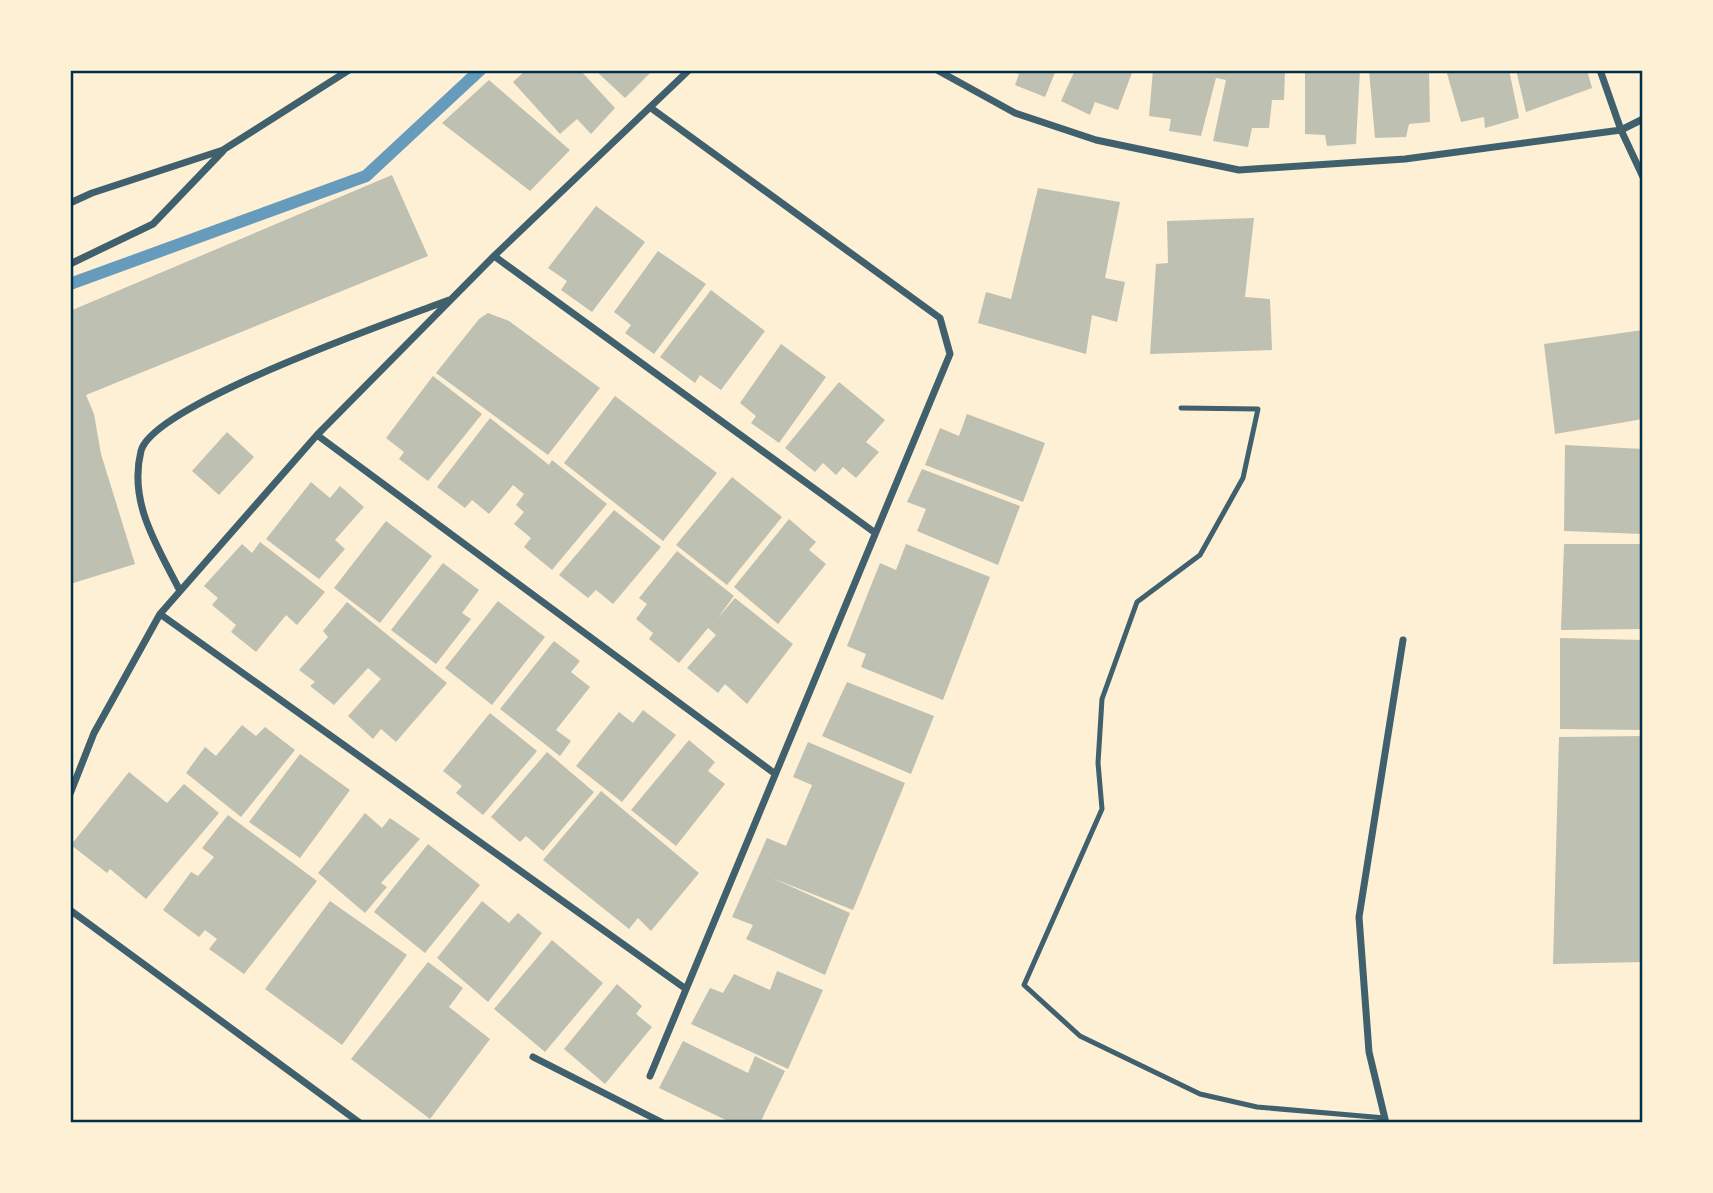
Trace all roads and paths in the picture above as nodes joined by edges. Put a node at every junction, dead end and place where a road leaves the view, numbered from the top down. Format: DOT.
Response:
graph roads {
  1 [pos="349,70"];
  2 [pos="689,70"];
  3 [pos="937,70"];
  4 [pos="1600,70"];
  5 [pos="652,108"];
  6 [pos="1643,119"];
  7 [pos="1621,130"];
  8 [pos="223,150"];
  9 [pos="1643,177"];
  10 [pos="70,203"];
  11 [pos="494,256"];
  12 [pos="70,264"];
  13 [pos="452,299"];
  14 [pos="1181,408"];
  15 [pos="317,436"];
  16 [pos="874,532"];
  17 [pos="180,591"];
  18 [pos="160,614"];
  19 [pos="1403,640"];
  20 [pos="774,773"];
  21 [pos="70,794"];
  22 [pos="70,909"];
  23 [pos="686,989"];
  24 [pos="533,1057"];
  25 [pos="650,1076"];
  26 [pos="1386,1120"];
  27 [pos="360,1123"];
  28 [pos="663,1123"];
  1 -- 8 [label="street"];
  2 -- 5 [label="street"];
  3 -- 7 [label="street"];
  4 -- 7 [label="street"];
  5 -- 11 [label="street"];
  5 -- 16 [label="street"];
  6 -- 7 [label="street"];
  7 -- 9 [label="street"];
  8 -- 10 [label="street"];
  8 -- 12 [label="street"];
  11 -- 13 [label="street"];
  11 -- 16 [label="street"];
  13 -- 15 [label="street"];
  13 -- 17 [label="street"];
  14 -- 26 [label="lane"];
  15 -- 17 [label="street"];
  15 -- 20 [label="street"];
  16 -- 20 [label="street"];
  17 -- 18 [label="street"];
  18 -- 21 [label="street"];
  18 -- 23 [label="street"];
  19 -- 26 [label="street"];
  20 -- 23 [label="street"];
  22 -- 27 [label="street"];
  23 -- 25 [label="street"];
  24 -- 28 [label="street"];
}
